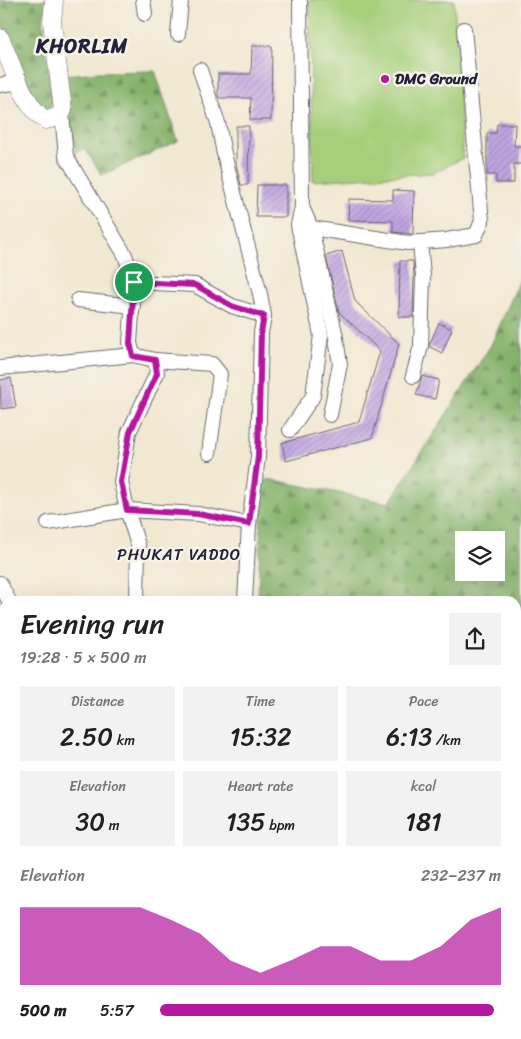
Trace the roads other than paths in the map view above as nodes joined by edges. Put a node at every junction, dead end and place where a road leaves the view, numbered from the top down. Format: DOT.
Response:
graph roads {
  1 [pos="54,0"];
  2 [pos="143,0"];
  3 [pos="181,0"];
  4 [pos="300,0"];
  5 [pos="145,14"];
  6 [pos="464,30"];
  7 [pos="178,34"];
  8 [pos="0,38"];
  9 [pos="200,70"];
  10 [pos="19,82"];
  11 [pos="0,84"];
  12 [pos="62,114"];
  13 [pos="302,207"];
  14 [pos="312,228"];
  15 [pos="420,242"];
  16 [pos="134,282"];
  17 [pos="78,300"];
  18 [pos="133,306"];
  19 [pos="264,316"];
  20 [pos="133,356"];
  21 [pos="155,360"];
  22 [pos="0,368"];
  23 [pos="413,376"];
  24 [pos="330,415"];
  25 [pos="290,430"];
  26 [pos="210,453"];
  27 [pos="127,510"];
  28 [pos="48,523"];
  29 [pos="249,524"];
  30 [pos="0,584"];
  31 [pos="6,596"];
  32 [pos="137,596"];
  33 [pos="245,596"];
  1 -- 12 [label="main road"];
  2 -- 5 [label="street"];
  3 -- 7 [label="street"];
  4 -- 13 [label="street"];
  6 -- 15 [label="street"];
  8 -- 10 [label="main road"];
  9 -- 19 [label="street"];
  10 -- 11 [label="street"];
  10 -- 12 [label="main road"];
  12 -- 16 [label="street"];
  13 -- 14 [label="street"];
  13 -- 25 [label="street"];
  14 -- 15 [label="street"];
  14 -- 24 [label="street"];
  15 -- 23 [label="street"];
  16 -- 18 [label="street"];
  16 -- 19 [label="street"];
  17 -- 18 [label="street"];
  18 -- 20 [label="street"];
  19 -- 29 [label="street"];
  20 -- 21 [label="street"];
  20 -- 22 [label="street"];
  21 -- 26 [label="street"];
  21 -- 27 [label="street"];
  27 -- 28 [label="street"];
  27 -- 29 [label="street"];
  27 -- 32 [label="street"];
  29 -- 33 [label="street"];
  30 -- 31 [label="street"];
}
